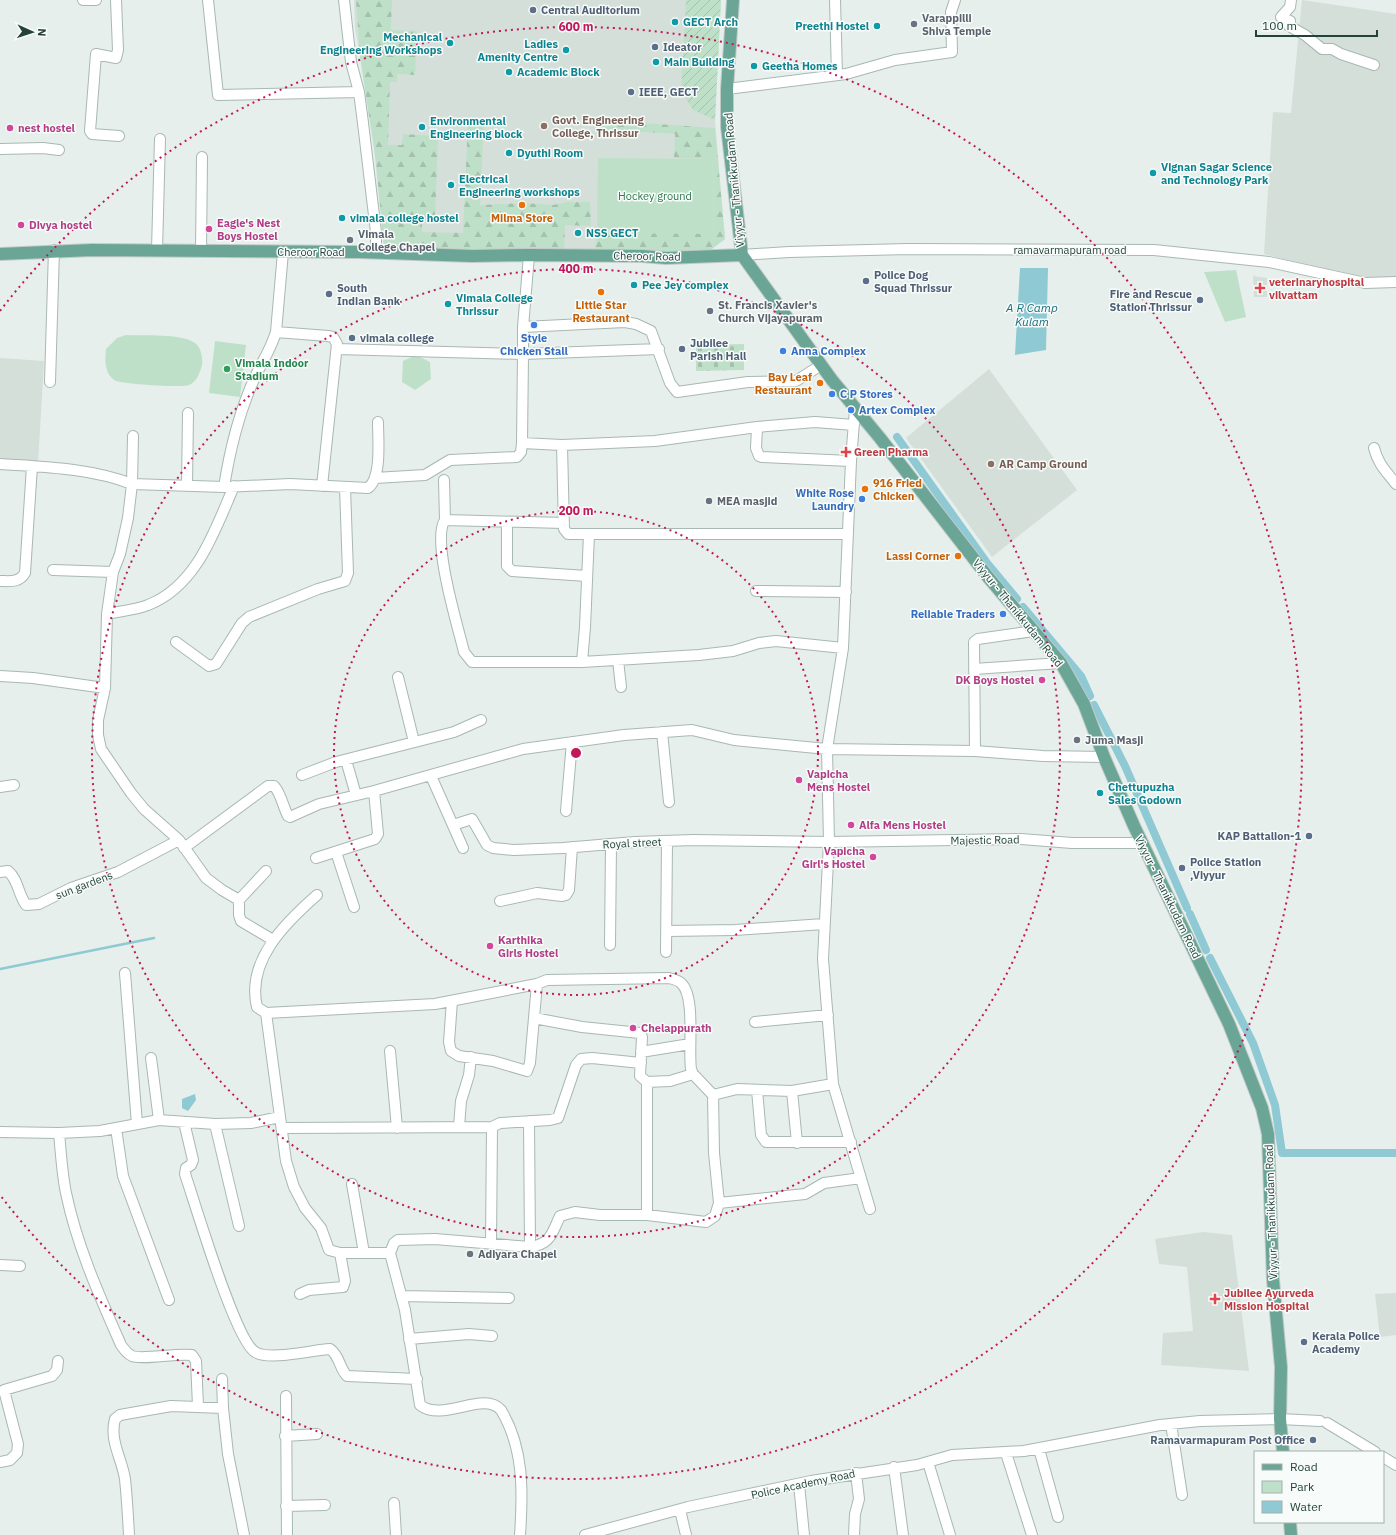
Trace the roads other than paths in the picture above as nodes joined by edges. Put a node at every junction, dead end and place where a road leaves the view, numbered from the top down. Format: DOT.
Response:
graph roads {
  1 [pos="83,0"];
  2 [pos="96,0"];
  3 [pos="116,0"];
  4 [pos="208,0"];
  5 [pos="344,0"];
  6 [pos="733,0"];
  7 [pos="835,0"];
  8 [pos="955,0"];
  9 [pos="1291,0"];
  10 [pos="1374,66"];
  11 [pos="837,75"];
  12 [pos="727,89"];
  13 [pos="359,92"];
  14 [pos="119,136"];
  15 [pos="160,139"];
  16 [pos="0,149"];
  17 [pos="59,150"];
  18 [pos="202,157"];
  19 [pos="54,250"];
  20 [pos="157,250"];
  21 [pos="201,251"];
  22 [pos="283,252"];
  23 [pos="376,252"];
  24 [pos="0,254"];
  25 [pos="529,254"];
  26 [pos="742,255"];
  27 [pos="1396,282"];
  28 [pos="523,327"];
  29 [pos="276,332"];
  30 [pos="337,349"];
  31 [pos="659,349"];
  32 [pos="523,354"];
  33 [pos="821,365"];
  34 [pos="50,382"];
  35 [pos="855,409"];
  36 [pos="188,413"];
  37 [pos="378,422"];
  38 [pos="854,425"];
  39 [pos="757,427"];
  40 [pos="133,436"];
  41 [pos="522,443"];
  42 [pos="562,445"];
  43 [pos="1374,448"];
  44 [pos="851,460"];
  45 [pos="0,464"];
  46 [pos="32,466"];
  47 [pos="375,478"];
  48 [pos="444,480"];
  49 [pos="132,484"];
  50 [pos="1396,484"];
  51 [pos="188,486"];
  52 [pos="322,486"];
  53 [pos="229,487"];
  54 [pos="345,487"];
  55 [pos="445,520"];
  56 [pos="507,522"];
  57 [pos="564,522"];
  58 [pos="589,534"];
  59 [pos="848,534"];
  60 [pos="53,570"];
  61 [pos="113,572"];
  62 [pos="587,576"];
  63 [pos="0,581"];
  64 [pos="756,591"];
  65 [pos="846,592"];
  66 [pos="107,614"];
  67 [pos="1034,631"];
  68 [pos="176,642"];
  69 [pos="843,648"];
  70 [pos="618,660"];
  71 [pos="582,662"];
  72 [pos="1061,664"];
  73 [pos="974,669"];
  74 [pos="0,676"];
  75 [pos="398,677"];
  76 [pos="621,687"];
  77 [pos="105,688"];
  78 [pos="481,720"];
  79 [pos="662,732"];
  80 [pos="414,742"];
  81 [pos="572,742"];
  82 [pos="827,749"];
  83 [pos="976,751"];
  84 [pos="1104,757"];
  85 [pos="346,760"];
  86 [pos="302,775"];
  87 [pos="431,776"];
  88 [pos="14,785"];
  89 [pos="0,787"];
  90 [pos="374,791"];
  91 [pos="356,795"];
  92 [pos="669,802"];
  93 [pos="566,811"];
  94 [pos="453,825"];
  95 [pos="667,841"];
  96 [pos="829,842"];
  97 [pos="1142,843"];
  98 [pos="182,844"];
  99 [pos="611,844"];
  100 [pos="572,847"];
  101 [pos="463,848"];
  102 [pos="336,852"];
  103 [pos="316,858"];
  104 [pos="266,871"];
  105 [pos="0,872"];
  106 [pos="317,895"];
  107 [pos="240,900"];
  108 [pos="500,901"];
  109 [pos="354,907"];
  110 [pos="824,924"];
  111 [pos="667,931"];
  112 [pos="274,940"];
  113 [pos="610,945"];
  114 [pos="666,952"];
  115 [pos="125,973"];
  116 [pos="537,984"];
  117 [pos="452,1001"];
  118 [pos="266,1013"];
  119 [pos="828,1015"];
  120 [pos="534,1018"];
  121 [pos="755,1022"];
  122 [pos="690,1044"];
  123 [pos="390,1051"];
  124 [pos="641,1052"];
  125 [pos="471,1057"];
  126 [pos="151,1058"];
  127 [pos="641,1063"];
  128 [pos="693,1074"];
  129 [pos="647,1082"];
  130 [pos="833,1084"];
  131 [pos="757,1090"];
  132 [pos="792,1091"];
  133 [pos="713,1095"];
  134 [pos="280,1118"];
  135 [pos="158,1120"];
  136 [pos="529,1121"];
  137 [pos="184,1122"];
  138 [pos="137,1124"];
  139 [pos="215,1124"];
  140 [pos="492,1127"];
  141 [pos="116,1128"];
  142 [pos="282,1128"];
  143 [pos="397,1128"];
  144 [pos="459,1128"];
  145 [pos="0,1132"];
  146 [pos="59,1133"];
  147 [pos="851,1142"];
  148 [pos="798,1143"];
  149 [pos="861,1178"];
  150 [pos="352,1184"];
  151 [pos="719,1203"];
  152 [pos="870,1209"];
  153 [pos="647,1215"];
  154 [pos="239,1226"];
  155 [pos="491,1242"];
  156 [pos="530,1247"];
  157 [pos="340,1253"];
  158 [pos="364,1253"];
  159 [pos="390,1253"];
  160 [pos="0,1265"];
  161 [pos="20,1266"];
  162 [pos="300,1294"];
  163 [pos="401,1296"];
  164 [pos="509,1298"];
  165 [pos="169,1300"];
  166 [pos="492,1336"];
  167 [pos="410,1339"];
  168 [pos="58,1361"];
  169 [pos="222,1379"];
  170 [pos="417,1379"];
  171 [pos="2,1390"];
  172 [pos="286,1396"];
  173 [pos="198,1406"];
  174 [pos="223,1408"];
  175 [pos="1280,1419"];
  176 [pos="1171,1424"];
  177 [pos="317,1434"];
  178 [pos="285,1436"];
  179 [pos="1039,1449"];
  180 [pos="1283,1451"];
  181 [pos="1373,1451"];
  182 [pos="1006,1453"];
  183 [pos="1384,1458"];
  184 [pos="0,1462"];
  185 [pos="928,1462"];
  186 [pos="1396,1465"];
  187 [pos="894,1467"];
  188 [pos="856,1473"];
  189 [pos="799,1484"];
  190 [pos="1182,1495"];
  191 [pos="394,1503"];
  192 [pos="325,1505"];
  193 [pos="286,1506"];
  194 [pos="680,1510"];
  195 [pos="1058,1517"];
  196 [pos="1290,1523"];
  197 [pos="129,1535"];
  198 [pos="244,1535"];
  199 [pos="287,1535"];
  200 [pos="396,1535"];
  201 [pos="520,1535"];
  202 [pos="585,1535"];
  203 [pos="686,1535"];
  204 [pos="804,1535"];
  205 [pos="854,1535"];
  206 [pos="903,1535"];
  207 [pos="950,1535"];
  208 [pos="1032,1535"];
  209 [pos="1291,1535"];
  1 -- 2 [label="street"];
  3 -- 14 [label="street"];
  4 -- 13 [label="street"];
  5 -- 13 [label="street"];
  6 -- 12 [label="main road, Viyyur - Thanikkudam Road"];
  7 -- 11 [label="street"];
  8 -- 11 [label="street"];
  9 -- 10 [label="street"];
  11 -- 12 [label="street"];
  12 -- 26 [label="main road, Viyyur - Thanikkudam Road"];
  13 -- 23 [label="street"];
  15 -- 20 [label="street"];
  16 -- 17 [label="street"];
  18 -- 21 [label="street"];
  19 -- 20 [label="main road, Cheroor Road"];
  19 -- 24 [label="main road, Cheroor Road"];
  19 -- 34 [label="street"];
  20 -- 21 [label="main road, Cheroor Road"];
  21 -- 22 [label="main road, Cheroor Road"];
  22 -- 23 [label="main road, Cheroor Road"];
  22 -- 29 [label="street"];
  23 -- 25 [label="main road, Cheroor Road"];
  25 -- 26 [label="main road, Cheroor Road"];
  25 -- 28 [label="street"];
  26 -- 27 [label="street, ramavarmapuram road"];
  26 -- 33 [label="main road, Viyyur - Thanikkudam Road"];
  28 -- 31 [label="street"];
  28 -- 32 [label="street"];
  29 -- 30 [label="street"];
  29 -- 53 [label="street"];
  30 -- 32 [label="street"];
  30 -- 52 [label="street"];
  31 -- 32 [label="street"];
  31 -- 33 [label="street"];
  32 -- 41 [label="street"];
  33 -- 35 [label="main road, Viyyur - Thanikkudam Road"];
  35 -- 38 [label="street"];
  35 -- 67 [label="main road, Viyyur - Thanikkudam Road"];
  36 -- 51 [label="street"];
  37 -- 47 [label="street"];
  38 -- 39 [label="street"];
  38 -- 44 [label="street"];
  39 -- 42 [label="street"];
  39 -- 44 [label="street"];
  40 -- 49 [label="street"];
  41 -- 42 [label="street"];
  41 -- 47 [label="street"];
  42 -- 57 [label="street"];
  43 -- 50 [label="street"];
  44 -- 59 [label="street"];
  45 -- 46 [label="street"];
  46 -- 49 [label="street"];
  46 -- 63 [label="street"];
  47 -- 54 [label="street"];
  48 -- 55 [label="street"];
  49 -- 51 [label="street"];
  49 -- 61 [label="street"];
  51 -- 53 [label="street"];
  52 -- 53 [label="street"];
  52 -- 54 [label="street"];
  53 -- 66 [label="street"];
  54 -- 68 [label="street"];
  55 -- 56 [label="street"];
  55 -- 71 [label="street"];
  56 -- 57 [label="street"];
  56 -- 62 [label="street"];
  57 -- 58 [label="street"];
  58 -- 59 [label="street"];
  58 -- 62 [label="street"];
  59 -- 65 [label="street"];
  60 -- 61 [label="street"];
  61 -- 66 [label="street"];
  62 -- 71 [label="street"];
  64 -- 65 [label="street"];
  65 -- 69 [label="street"];
  66 -- 77 [label="street"];
  67 -- 72 [label="main road, Viyyur - Thanikkudam Road"];
  67 -- 73 [label="street"];
  69 -- 70 [label="street"];
  69 -- 82 [label="street"];
  70 -- 71 [label="street"];
  70 -- 76 [label="street"];
  72 -- 73 [label="street"];
  72 -- 84 [label="main road, Viyyur - Thanikkudam Road"];
  73 -- 83 [label="street"];
  74 -- 77 [label="street"];
  75 -- 80 [label="street"];
  77 -- 98 [label="street"];
  78 -- 80 [label="street"];
  79 -- 81 [label="street"];
  79 -- 82 [label="street"];
  79 -- 92 [label="street"];
  80 -- 85 [label="street"];
  81 -- 87 [label="street"];
  81 -- 93 [label="street"];
  82 -- 83 [label="street"];
  82 -- 96 [label="street"];
  83 -- 84 [label="street"];
  84 -- 97 [label="main road, Viyyur - Thanikkudam Road"];
  85 -- 86 [label="street"];
  85 -- 91 [label="street"];
  87 -- 90 [label="street"];
  87 -- 94 [label="street"];
  88 -- 89 [label="street"];
  90 -- 91 [label="street"];
  90 -- 102 [label="street"];
  91 -- 98 [label="street"];
  94 -- 100 [label="street, Royal street"];
  94 -- 101 [label="street"];
  95 -- 96 [label="street, Royal street"];
  95 -- 99 [label="street, Royal street"];
  95 -- 111 [label="street"];
  96 -- 97 [label="street, Majestic Road"];
  96 -- 110 [label="street"];
  97 -- 175 [label="main road, Viyyur - Thanikkudam Road"];
  98 -- 105 [label="street, sun gardens"];
  98 -- 107 [label="street"];
  99 -- 100 [label="street, Royal street"];
  99 -- 113 [label="street"];
  100 -- 108 [label="street"];
  102 -- 103 [label="street"];
  102 -- 109 [label="street"];
  104 -- 107 [label="street"];
  106 -- 112 [label="street"];
  107 -- 112 [label="street"];
  110 -- 111 [label="street"];
  110 -- 119 [label="street"];
  111 -- 114 [label="street"];
  112 -- 118 [label="street"];
  115 -- 138 [label="street"];
  116 -- 117 [label="street"];
  116 -- 120 [label="street"];
  116 -- 122 [label="street"];
  117 -- 118 [label="street"];
  117 -- 125 [label="street"];
  118 -- 134 [label="street"];
  119 -- 121 [label="street"];
  119 -- 130 [label="street"];
  120 -- 124 [label="street"];
  120 -- 125 [label="street"];
  122 -- 124 [label="street"];
  122 -- 128 [label="street"];
  123 -- 143 [label="street"];
  124 -- 127 [label="street"];
  125 -- 144 [label="street"];
  126 -- 135 [label="street"];
  127 -- 129 [label="street"];
  127 -- 136 [label="street"];
  128 -- 129 [label="street"];
  128 -- 133 [label="street"];
  129 -- 153 [label="street"];
  130 -- 132 [label="street"];
  130 -- 147 [label="street"];
  131 -- 132 [label="street"];
  131 -- 133 [label="street"];
  131 -- 148 [label="street"];
  132 -- 148 [label="street"];
  133 -- 151 [label="street"];
  134 -- 139 [label="street"];
  134 -- 142 [label="street"];
  135 -- 137 [label="street"];
  135 -- 138 [label="street"];
  136 -- 140 [label="street"];
  136 -- 156 [label="street"];
  137 -- 139 [label="street"];
  137 -- 170 [label="street"];
  138 -- 141 [label="street"];
  139 -- 154 [label="street"];
  140 -- 144 [label="street"];
  140 -- 155 [label="street"];
  141 -- 146 [label="street"];
  141 -- 165 [label="street"];
  142 -- 143 [label="street"];
  142 -- 157 [label="street"];
  143 -- 144 [label="street"];
  145 -- 146 [label="street"];
  146 -- 173 [label="street"];
  147 -- 148 [label="street"];
  147 -- 149 [label="street"];
  149 -- 151 [label="street"];
  149 -- 152 [label="street"];
  150 -- 158 [label="street"];
  151 -- 153 [label="street"];
  153 -- 156 [label="street"];
  155 -- 156 [label="street"];
  155 -- 159 [label="street"];
  157 -- 158 [label="street"];
  157 -- 162 [label="street"];
  158 -- 159 [label="street"];
  159 -- 163 [label="street"];
  160 -- 161 [label="street"];
  163 -- 164 [label="street"];
  163 -- 167 [label="street"];
  166 -- 167 [label="street"];
  167 -- 170 [label="street"];
  168 -- 171 [label="street"];
  169 -- 174 [label="street"];
  170 -- 201 [label="street"];
  171 -- 184 [label="street"];
  172 -- 178 [label="street"];
  173 -- 174 [label="street"];
  173 -- 197 [label="street"];
  174 -- 198 [label="street"];
  175 -- 176 [label="street, Police Academy Road"];
  175 -- 180 [label="main road, Viyyur - Thanikkudam Road"];
  175 -- 181 [label="street, Police Academy Road"];
  176 -- 179 [label="street, Police Academy Road"];
  176 -- 190 [label="street"];
  177 -- 178 [label="street"];
  178 -- 193 [label="street"];
  179 -- 182 [label="street, Police Academy Road"];
  179 -- 195 [label="street"];
  182 -- 185 [label="street, Police Academy Road"];
  182 -- 208 [label="street"];
  183 -- 186 [label="street"];
  185 -- 187 [label="street, Police Academy Road"];
  185 -- 207 [label="street"];
  187 -- 188 [label="street, Police Academy Road"];
  187 -- 206 [label="street"];
  188 -- 189 [label="street, Police Academy Road"];
  188 -- 205 [label="street"];
  189 -- 194 [label="street, Police Academy Road"];
  189 -- 204 [label="street"];
  191 -- 200 [label="street"];
  192 -- 193 [label="street"];
  193 -- 199 [label="street"];
  194 -- 202 [label="street, Police Academy Road"];
  194 -- 203 [label="street"];
  196 -- 209 [label="main road"];
}
